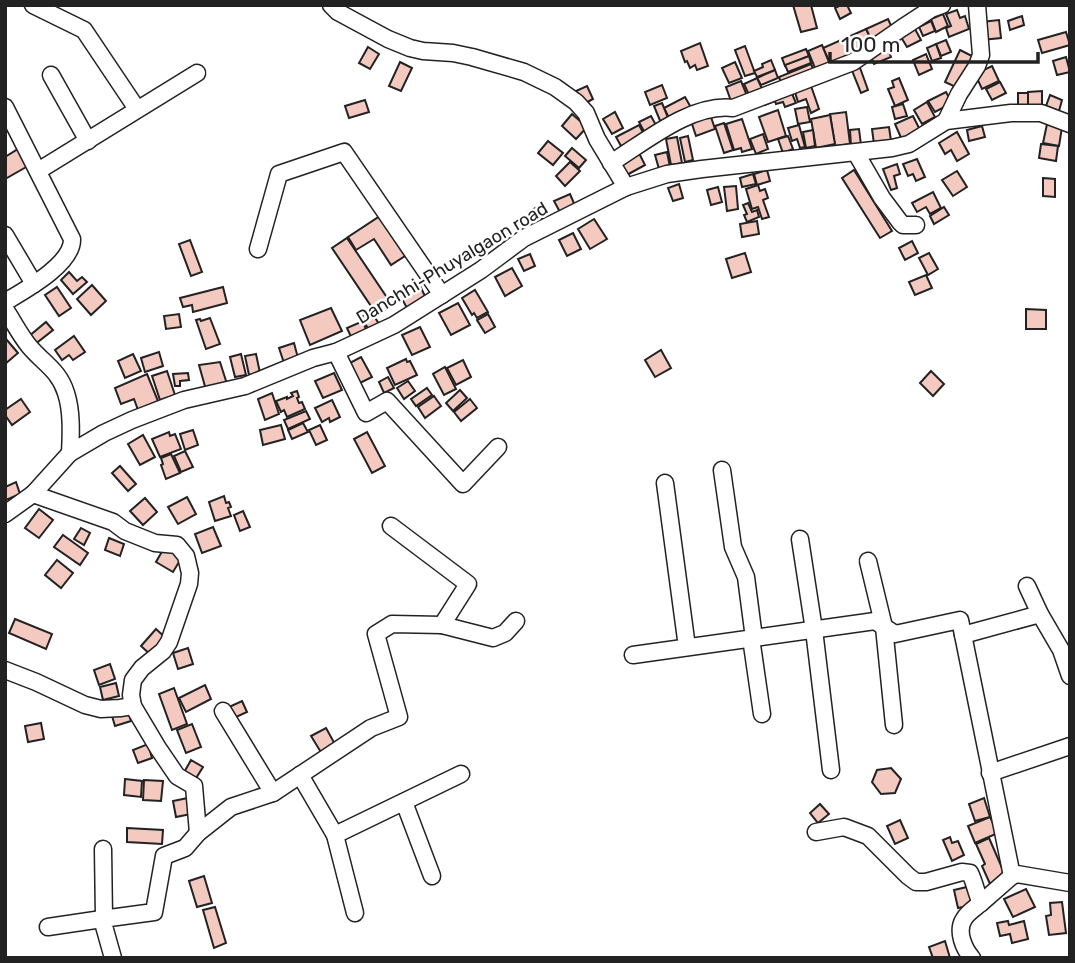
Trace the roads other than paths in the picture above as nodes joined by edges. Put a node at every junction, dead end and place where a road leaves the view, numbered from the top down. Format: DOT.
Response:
graph roads {
  1 [pos="33,5"];
  2 [pos="331,5"];
  3 [pos="942,5"];
  4 [pos="977,5"];
  5 [pos="197,73"];
  6 [pos="51,75"];
  7 [pos="137,110"];
  8 [pos="7,114"];
  9 [pos="946,121"];
  10 [pos="1070,124"];
  11 [pos="88,141"];
  12 [pos="856,153"];
  13 [pos="611,163"];
  14 [pos="38,171"];
  15 [pos="626,187"];
  16 [pos="916,225"];
  17 [pos="5,235"];
  18 [pos="258,250"];
  19 [pos="34,284"];
  20 [pos="442,295"];
  21 [pos="5,302"];
  22 [pos="5,309"];
  23 [pos="336,352"];
  24 [pos="498,447"];
  25 [pos="70,453"];
  26 [pos="722,470"];
  27 [pos="665,483"];
  28 [pos="33,494"];
  29 [pos="5,514"];
  30 [pos="391,526"];
  31 [pos="800,539"];
  32 [pos="868,561"];
  33 [pos="1027,586"];
  34 [pos="1040,614"];
  35 [pos="516,621"];
  36 [pos="442,625"];
  37 [pos="884,627"];
  38 [pos="814,630"];
  39 [pos="963,635"];
  40 [pos="753,638"];
  41 [pos="687,647"];
  42 [pos="633,655"];
  43 [pos="5,670"];
  44 [pos="1070,676"];
  45 [pos="133,706"];
  46 [pos="223,711"];
  47 [pos="762,714"];
  48 [pos="894,725"];
  49 [pos="1070,746"];
  50 [pos="831,770"];
  51 [pos="990,773"];
  52 [pos="461,774"];
  53 [pos="300,775"];
  54 [pos="273,793"];
  55 [pos="404,802"];
  56 [pos="816,832"];
  57 [pos="198,833"];
  58 [pos="335,835"];
  59 [pos="103,849"];
  60 [pos="432,876"];
  61 [pos="1012,876"];
  62 [pos="1070,883"];
  63 [pos="981,903"];
  64 [pos="355,914"];
  65 [pos="103,919"];
  66 [pos="48,927"];
  67 [pos="113,958"];
  68 [pos="972,958"];
  1 -- 7 [label="street"];
  2 -- 13 [label="street"];
  3 -- 13 [label="street"];
  4 -- 9 [label="street"];
  5 -- 7 [label="street"];
  6 -- 11 [label="street"];
  7 -- 11 [label="street"];
  8 -- 14 [label="street"];
  9 -- 10 [label="street, Danchhi-Phuyalgaon road"];
  9 -- 12 [label="street, Danchhi-Phuyalgaon road"];
  11 -- 14 [label="street"];
  12 -- 15 [label="street, Danchhi-Phuyalgaon road"];
  12 -- 16 [label="street"];
  13 -- 15 [label="street"];
  14 -- 19 [label="street"];
  15 -- 20 [label="street, Danchhi-Phuyalgaon road"];
  17 -- 19 [label="street"];
  18 -- 20 [label="street"];
  19 -- 21 [label="street"];
  20 -- 23 [label="street, Danchhi-Phuyalgaon road"];
  22 -- 25 [label="street"];
  23 -- 24 [label="street"];
  23 -- 25 [label="street, Danchhi-Phuyalgaon road"];
  25 -- 28 [label="street, Danchhi-Phuyalgaon road"];
  26 -- 40 [label="street"];
  27 -- 41 [label="street"];
  28 -- 29 [label="street, Danchhi-Phuyalgaon road"];
  28 -- 45 [label="street"];
  30 -- 36 [label="street"];
  31 -- 38 [label="street"];
  32 -- 37 [label="street"];
  33 -- 34 [label="street"];
  34 -- 39 [label="street"];
  34 -- 44 [label="street"];
  35 -- 36 [label="street"];
  36 -- 53 [label="street"];
  37 -- 38 [label="street"];
  37 -- 39 [label="street"];
  37 -- 48 [label="street"];
  38 -- 40 [label="street"];
  38 -- 50 [label="street"];
  39 -- 51 [label="street"];
  40 -- 41 [label="street"];
  40 -- 47 [label="street"];
  41 -- 42 [label="street"];
  43 -- 45 [label="street"];
  45 -- 57 [label="street"];
  46 -- 54 [label="street"];
  49 -- 51 [label="street"];
  51 -- 61 [label="street"];
  52 -- 55 [label="street"];
  53 -- 54 [label="street"];
  53 -- 58 [label="street"];
  54 -- 57 [label="street"];
  55 -- 58 [label="street"];
  55 -- 60 [label="street"];
  56 -- 63 [label="street"];
  57 -- 65 [label="street"];
  58 -- 64 [label="street"];
  59 -- 65 [label="street"];
  61 -- 62 [label="street"];
  61 -- 63 [label="street"];
  63 -- 68 [label="street"];
  65 -- 66 [label="street"];
  65 -- 67 [label="street"];
}
